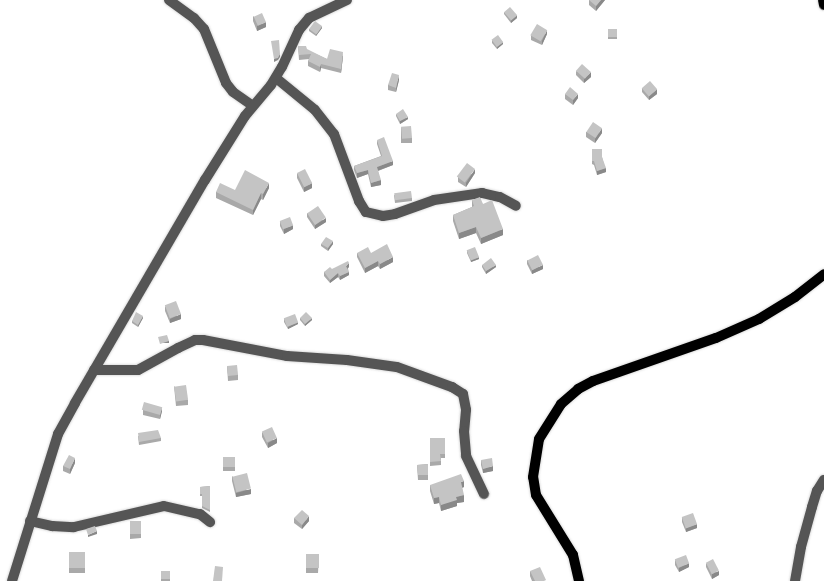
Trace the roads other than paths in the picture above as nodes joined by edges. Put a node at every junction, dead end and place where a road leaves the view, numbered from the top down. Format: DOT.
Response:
graph roads {
  1 [pos="169,0"];
  2 [pos="347,0"];
  3 [pos="823,0"];
  4 [pos="824,5"];
  5 [pos="276,78"];
  6 [pos="253,106"];
  7 [pos="516,206"];
  8 [pos="824,274"];
  9 [pos="94,370"];
  10 [pos="824,480"];
  11 [pos="484,494"];
  12 [pos="30,521"];
  13 [pos="210,522"];
  14 [pos="12,581"];
  15 [pos="580,581"];
  16 [pos="795,581"];
  1 -- 6 [label="street"];
  2 -- 5 [label="street"];
  3 -- 4 [label="main road"];
  5 -- 6 [label="street"];
  5 -- 7 [label="street"];
  6 -- 9 [label="street"];
  8 -- 15 [label="main road"];
  9 -- 11 [label="street"];
  9 -- 12 [label="street"];
  10 -- 16 [label="street"];
  12 -- 13 [label="street"];
  12 -- 14 [label="street"];
}
